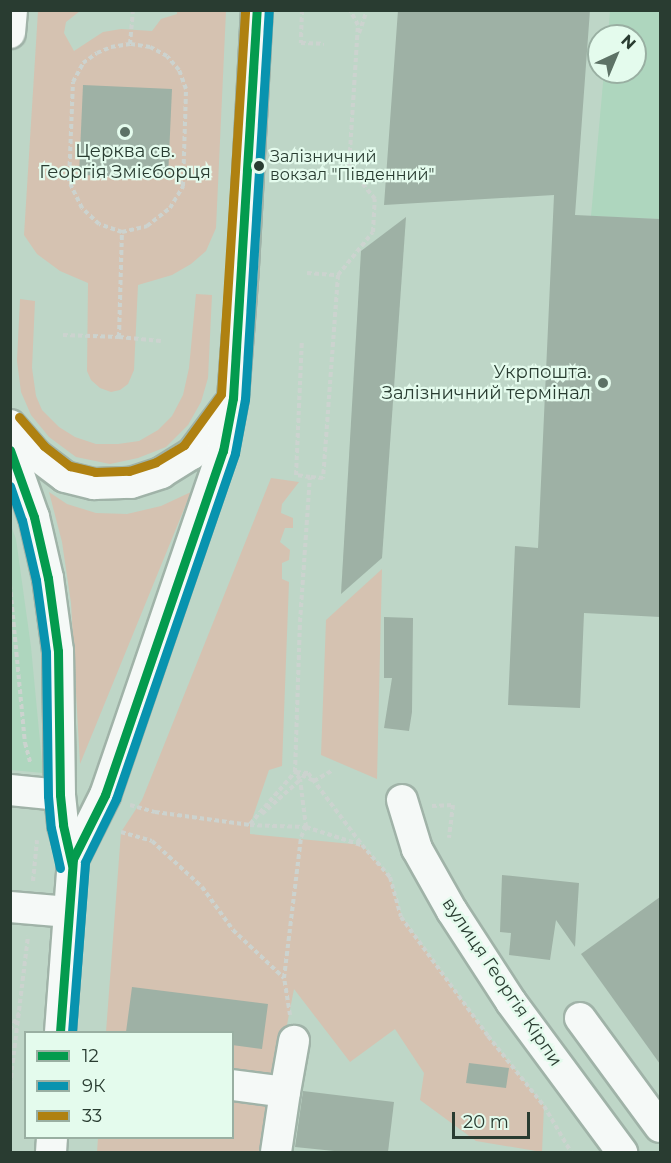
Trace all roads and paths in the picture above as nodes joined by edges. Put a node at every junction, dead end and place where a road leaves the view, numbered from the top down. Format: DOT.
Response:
graph roads {
  1 [pos="12,10"];
  2 [pos="133,10"];
  3 [pos="257,10"];
  4 [pos="302,10"];
  5 [pos="350,10"];
  6 [pos="367,10"];
  7 [pos="10,33"];
  8 [pos="358,36"];
  9 [pos="130,44"];
  10 [pos="324,44"];
  11 [pos="122,232"];
  12 [pos="307,273"];
  13 [pos="338,275"];
  14 [pos="63,335"];
  15 [pos="119,338"];
  16 [pos="302,340"];
  17 [pos="161,341"];
  18 [pos="233,398"];
  19 [pos="10,425"];
  20 [pos="10,449"];
  21 [pos="309,477"];
  22 [pos="22,523"];
  23 [pos="10,585"];
  24 [pos="333,770"];
  25 [pos="295,772"];
  26 [pos="308,773"];
  27 [pos="300,779"];
  28 [pos="314,781"];
  29 [pos="37,793"];
  30 [pos="402,800"];
  31 [pos="128,804"];
  32 [pos="250,825"];
  33 [pos="306,827"];
  34 [pos="121,832"];
  35 [pos="362,845"];
  36 [pos="73,859"];
  37 [pos="21,907"];
  38 [pos="69,912"];
  39 [pos="284,978"];
  40 [pos="22,1008"];
  41 [pos="579,1018"];
  42 [pos="10,1030"];
  43 [pos="60,1031"];
  44 [pos="294,1041"];
  45 [pos="10,1085"];
  46 [pos="234,1085"];
  47 [pos="285,1092"];
  48 [pos="660,1127"];
  49 [pos="660,1132"];
  50 [pos="276,1152"];
  51 [pos="571,1152"];
  52 [pos="622,1152"];
  53 [pos="634,1152"];
  1 -- 7 [label="street"];
  2 -- 9 [label="path"];
  3 -- 18 [label="street"];
  4 -- 10 [label="path"];
  5 -- 8 [label="path"];
  6 -- 8 [label="path"];
  8 -- 13 [label="path"];
  9 -- 11 [label="path"];
  9 -- 11 [label="path"];
  11 -- 15 [label="path"];
  12 -- 13 [label="path"];
  13 -- 21 [label="path"];
  14 -- 15 [label="path"];
  15 -- 17 [label="path"];
  16 -- 21 [label="path"];
  18 -- 19 [label="street"];
  18 -- 36 [label="street"];
  20 -- 22 [label="street"];
  21 -- 25 [label="path"];
  22 -- 29 [label="street"];
  23 -- 29 [label="path"];
  24 -- 28 [label="path"];
  25 -- 26 [label="path"];
  25 -- 27 [label="path"];
  25 -- 28 [label="path"];
  25 -- 32 [label="path"];
  26 -- 27 [label="path"];
  26 -- 28 [label="path"];
  26 -- 35 [label="path"];
  27 -- 32 [label="path"];
  27 -- 33 [label="path"];
  29 -- 36 [label="street"];
  29 -- 37 [label="path"];
  30 -- 52 [label="street, вулиця Георгія Кірпи"];
  31 -- 32 [label="path"];
  32 -- 33 [label="path"];
  33 -- 35 [label="path"];
  33 -- 39 [label="path"];
  34 -- 39 [label="path"];
  35 -- 51 [label="path"];
  36 -- 38 [label="street"];
  37 -- 38 [label="street"];
  37 -- 40 [label="path"];
  38 -- 43 [label="street"];
  39 -- 44 [label="path"];
  40 -- 42 [label="path"];
  40 -- 45 [label="path"];
  41 -- 48 [label="street"];
  44 -- 47 [label="street"];
  46 -- 47 [label="street"];
  47 -- 50 [label="street"];
  49 -- 53 [label="street"];
}
